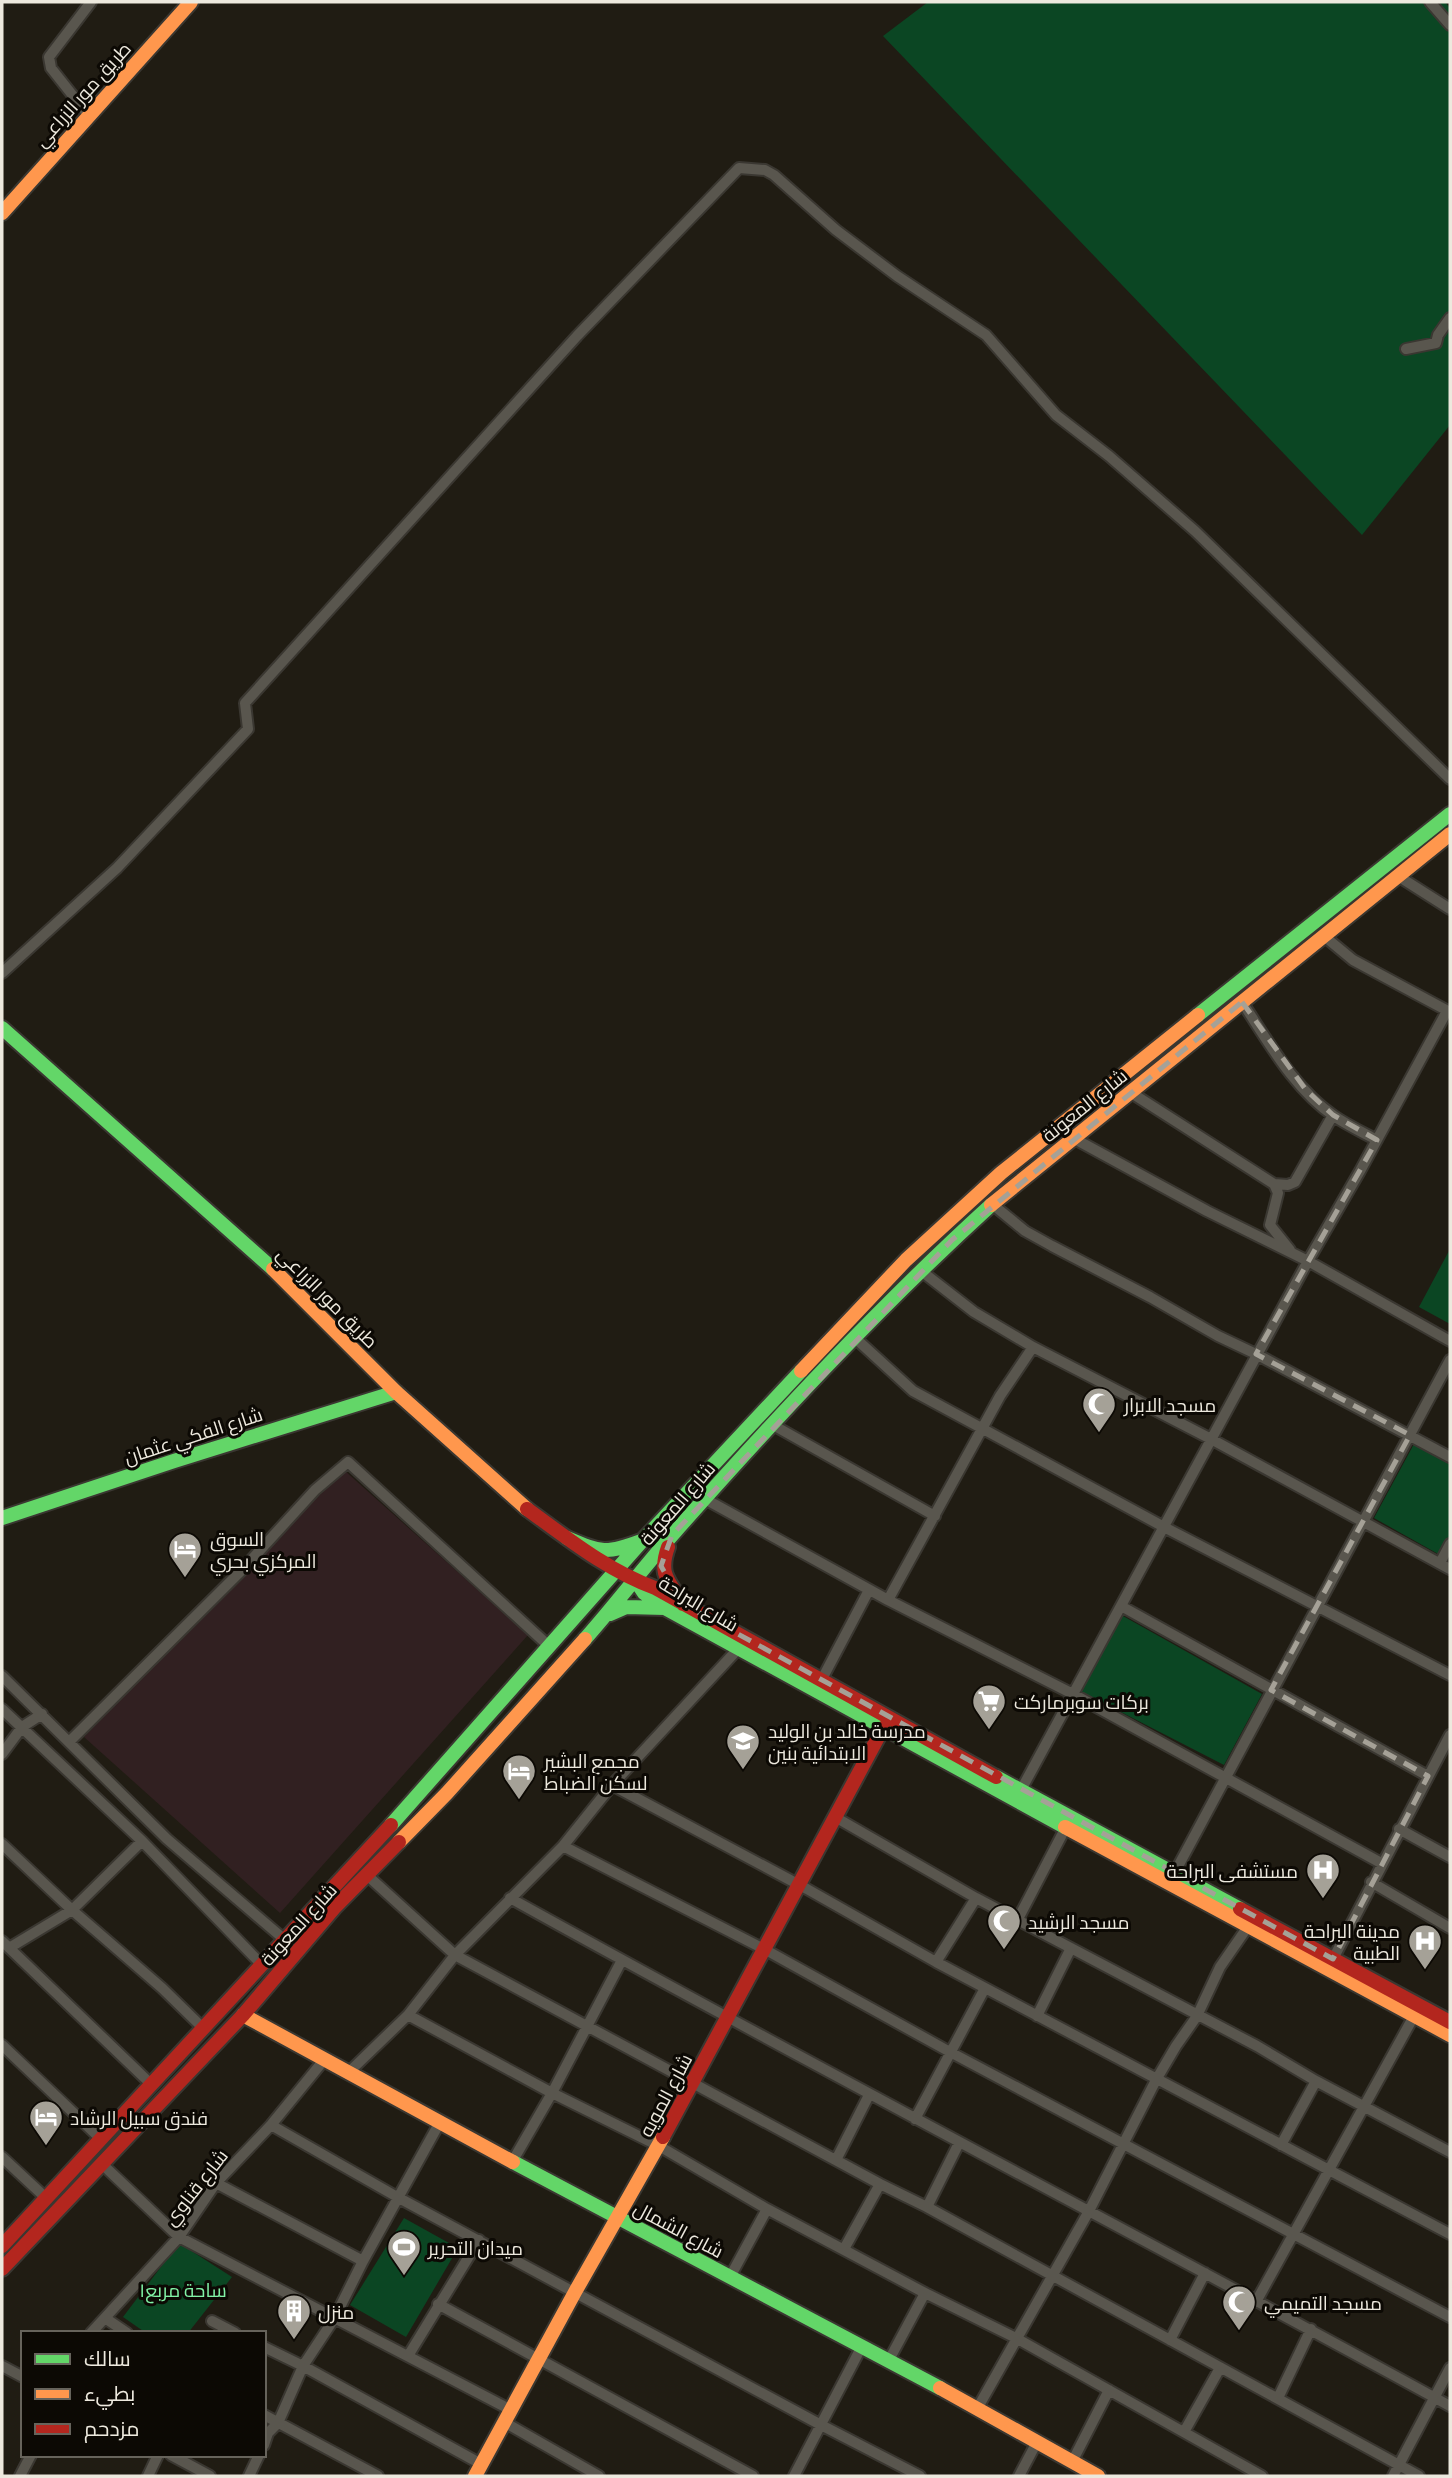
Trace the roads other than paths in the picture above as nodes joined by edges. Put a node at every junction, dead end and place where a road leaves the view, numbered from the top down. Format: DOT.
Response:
graph roads {
  1 [pos="91,2"];
  2 [pos="191,2"];
  3 [pos="1430,2"];
  4 [pos="1450,25"];
  5 [pos="89,116"];
  6 [pos="2,213"];
  7 [pos="1450,318"];
  8 [pos="1406,349"];
  9 [pos="1450,779"];
  10 [pos="1450,814"];
  11 [pos="1450,834"];
  12 [pos="1398,876"];
  13 [pos="1450,909"];
  14 [pos="1324,936"];
  15 [pos="2,973"];
  16 [pos="1242,1002"];
  17 [pos="1448,1011"];
  18 [pos="2,1028"];
  19 [pos="1130,1092"];
  20 [pos="1333,1115"];
  21 [pos="1073,1138"];
  22 [pos="1377,1140"];
  23 [pos="1274,1184"];
  24 [pos="992,1204"];
  25 [pos="1292,1253"];
  26 [pos="1308,1261"];
  27 [pos="920,1270"];
  28 [pos="854,1337"];
  29 [pos="1450,1341"];
  30 [pos="1033,1347"];
  31 [pos="1256,1354"];
  32 [pos="1450,1360"];
  33 [pos="396,1392"];
  34 [pos="773,1425"];
  35 [pos="982,1430"];
  36 [pos="1410,1435"];
  37 [pos="1211,1439"];
  38 [pos="1450,1457"];
  39 [pos="705,1499"];
  40 [pos="935,1516"];
  41 [pos="2,1518"];
  42 [pos="1365,1521"];
  43 [pos="1164,1527"];
  44 [pos="672,1535"];
  45 [pos="567,1538"];
  46 [pos="642,1541"];
  47 [pos="1450,1544"];
  48 [pos="1445,1566"];
  49 [pos="617,1570"];
  50 [pos="636,1581"];
  51 [pos="869,1590"];
  52 [pos="888,1600"];
  53 [pos="683,1605"];
  54 [pos="1121,1606"];
  55 [pos="1316,1606"];
  56 [pos="665,1608"];
  57 [pos="603,1618"];
  58 [pos="550,1647"];
  59 [pos="738,1649"];
  60 [pos="1450,1675"];
  61 [pos="2,1676"];
  62 [pos="821,1681"];
  63 [pos="1271,1690"];
  64 [pos="1071,1693"];
  65 [pos="2,1710"];
  66 [pos="42,1714"];
  67 [pos="22,1727"];
  68 [pos="883,1728"];
  69 [pos="1450,1735"];
  70 [pos="70,1741"];
  71 [pos="2,1754"];
  72 [pos="1439,1756"];
  73 [pos="1450,1762"];
  74 [pos="1225,1776"];
  75 [pos="1428,1776"];
  76 [pos="612,1785"];
  77 [pos="1021,1790"];
  78 [pos="835,1817"];
  79 [pos="1066,1826"];
  80 [pos="1399,1829"];
  81 [pos="142,1841"];
  82 [pos="2,1844"];
  83 [pos="563,1846"];
  84 [pos="1450,1857"];
  85 [pos="1381,1863"];
  86 [pos="1175,1871"];
  87 [pos="368,1876"];
  88 [pos="1371,1882"];
  89 [pos="798,1884"];
  90 [pos="325,1896"];
  91 [pos="510,1898"];
  92 [pos="976,1898"];
  93 [pos="335,1907"];
  94 [pos="72,1910"];
  95 [pos="1018,1919"];
  96 [pos="1249,1925"];
  97 [pos="1450,1928"];
  98 [pos="285,1940"];
  99 [pos="5,1944"];
  100 [pos="1071,1948"];
  101 [pos="764,1949"];
  102 [pos="455,1955"];
  103 [pos="1333,1959"];
  104 [pos="622,1960"];
  105 [pos="936,1962"];
  106 [pos="262,1965"];
  107 [pos="985,1988"];
  108 [pos="243,2015"];
  109 [pos="408,2015"];
  110 [pos="1037,2016"];
  111 [pos="1197,2016"];
  112 [pos="1414,2016"];
  113 [pos="728,2017"];
  114 [pos="1446,2023"];
  115 [pos="588,2025"];
  116 [pos="204,2029"];
  117 [pos="2,2045"];
  118 [pos="950,2052"];
  119 [pos="324,2060"];
  120 [pos="348,2073"];
  121 [pos="1156,2080"];
  122 [pos="1316,2081"];
  123 [pos="693,2083"];
  124 [pos="152,2085"];
  125 [pos="552,2093"];
  126 [pos="870,2095"];
  127 [pos="1365,2106"];
  128 [pos="915,2119"];
  129 [pos="440,2122"];
  130 [pos="271,2124"];
  131 [pos="101,2139"];
  132 [pos="959,2143"];
  133 [pos="1124,2145"];
  134 [pos="1281,2145"];
  135 [pos="659,2146"];
  136 [pos="1450,2152"];
  137 [pos="2,2157"];
  138 [pos="836,2160"];
  139 [pos="512,2162"];
  140 [pos="102,2164"];
  141 [pos="1328,2169"];
  142 [pos="216,2183"];
  143 [pos="880,2184"];
  144 [pos="46,2198"];
  145 [pos="399,2198"];
  146 [pos="927,2207"];
  147 [pos="767,2209"];
  148 [pos="1089,2211"];
  149 [pos="617,2217"];
  150 [pos="1294,2234"];
  151 [pos="1450,2234"];
  152 [pos="179,2238"];
  153 [pos="479,2240"];
  154 [pos="2,2246"];
  155 [pos="844,2249"];
  156 [pos="363,2261"];
  157 [pos="4,2263"];
  158 [pos="1205,2273"];
  159 [pos="1052,2274"];
  160 [pos="730,2277"];
  161 [pos="575,2292"];
  162 [pos="925,2293"];
  163 [pos="1257,2300"];
  164 [pos="438,2304"];
  165 [pos="1450,2317"];
  166 [pos="105,2318"];
  167 [pos="334,2319"];
  168 [pos="212,2321"];
  169 [pos="1311,2329"];
  170 [pos="93,2331"];
  171 [pos="124,2331"];
  172 [pos="231,2331"];
  173 [pos="1016,2338"];
  174 [pos="1170,2340"];
  175 [pos="862,2346"];
  176 [pos="266,2348"];
  177 [pos="408,2356"];
  178 [pos="540,2358"];
  179 [pos="889,2360"];
  180 [pos="2,2366"];
  181 [pos="303,2366"];
  182 [pos="1220,2368"];
  183 [pos="1450,2368"];
  184 [pos="21,2376"];
  185 [pos="1109,2390"];
  186 [pos="1278,2398"];
  187 [pos="1434,2398"];
  188 [pos="1450,2406"];
  189 [pos="977,2409"];
  190 [pos="266,2416"];
  191 [pos="508,2416"];
  192 [pos="278,2423"];
  193 [pos="821,2426"];
  194 [pos="1184,2432"];
  195 [pos="266,2439"];
  196 [pos="1037,2442"];
  197 [pos="30,2457"];
  198 [pos="157,2457"];
  199 [pos="175,2457"];
  200 [pos="259,2457"];
  201 [pos="1072,2462"];
  202 [pos="1398,2465"];
  203 [pos="478,2470"];
  204 [pos="24,2475"];
  205 [pos="148,2476"];
  206 [pos="210,2476"];
  207 [pos="249,2476"];
  208 [pos="378,2476"];
  209 [pos="599,2476"];
  210 [pos="753,2476"];
  211 [pos="794,2476"];
  212 [pos="920,2476"];
  213 [pos="1019,2476"];
  214 [pos="1098,2476"];
  215 [pos="1262,2476"];
  216 [pos="1393,2476"];
  217 [pos="1419,2476"];
  1 -- 5 [label="street"];
  2 -- 5 [label="main road, طريق مور الزراعي"];
  3 -- 4 [label="street"];
  5 -- 6 [label="main road, طريق مور الزراعي"];
  7 -- 8 [label="street"];
  9 -- 15 [label="street"];
  10 -- 46 [label="main road, شارع المعونة"];
  11 -- 12 [label="main road, شارع المعونة"];
  12 -- 13 [label="street"];
  12 -- 14 [label="main road, شارع المعونة"];
  14 -- 16 [label="main road, شارع المعونة"];
  14 -- 17 [label="street"];
  16 -- 19 [label="main road, شارع المعونة"];
  16 -- 20 [label="street"];
  17 -- 22 [label="street"];
  18 -- 33 [label="main road, طريق مور الزراعي"];
  19 -- 21 [label="main road, شارع المعونة"];
  19 -- 23 [label="street"];
  20 -- 22 [label="street"];
  20 -- 23 [label="street"];
  21 -- 24 [label="main road, شارع المعونة"];
  21 -- 25 [label="street"];
  22 -- 26 [label="street"];
  23 -- 25 [label="street"];
  24 -- 27 [label="main road, شارع المعونة"];
  24 -- 31 [label="street"];
  25 -- 26 [label="street"];
  26 -- 29 [label="street"];
  26 -- 31 [label="street"];
  27 -- 28 [label="main road, شارع المعونة"];
  27 -- 30 [label="street"];
  28 -- 34 [label="main road, شارع المعونة"];
  28 -- 35 [label="street"];
  30 -- 35 [label="street"];
  30 -- 37 [label="street"];
  31 -- 36 [label="street"];
  31 -- 37 [label="street"];
  32 -- 36 [label="street"];
  33 -- 41 [label="main road, شارع الفكي عثمان"];
  33 -- 45 [label="main road, طريق مور الزراعي"];
  34 -- 39 [label="main road, شارع المعونة"];
  34 -- 40 [label="street"];
  35 -- 40 [label="street"];
  35 -- 43 [label="street"];
  36 -- 38 [label="street"];
  36 -- 42 [label="street"];
  37 -- 42 [label="street"];
  37 -- 43 [label="street"];
  39 -- 44 [label="main road, شارع المعونة"];
  39 -- 51 [label="street"];
  40 -- 52 [label="street"];
  42 -- 48 [label="street"];
  42 -- 55 [label="street"];
  43 -- 54 [label="street"];
  43 -- 55 [label="street"];
  44 -- 50 [label="main road, شارع المعونة"];
  44 -- 53 [label="main road"];
  45 -- 46 [label="main road"];
  45 -- 49 [label="main road, طريق مور الزراعي"];
  46 -- 49 [label="main road, شارع المعونة"];
  47 -- 48 [label="street"];
  49 -- 50 [label="main road, طريق مور الزراعي"];
  49 -- 58 [label="main road, شارع المعونة"];
  50 -- 53 [label="main road, شارع البراحة"];
  50 -- 56 [label="main road, شارع البراحة"];
  50 -- 57 [label="main road, شارع المعونة"];
  51 -- 52 [label="street"];
  51 -- 62 [label="street"];
  52 -- 64 [label="street"];
  53 -- 62 [label="main road, شارع البراحة"];
  54 -- 63 [label="street"];
  54 -- 64 [label="street"];
  55 -- 60 [label="street"];
  55 -- 63 [label="street"];
  56 -- 57 [label="main road"];
  56 -- 59 [label="main road, شارع البراحة"];
  57 -- 87 [label="main road, شارع المعونة"];
  58 -- 70 [label="street"];
  58 -- 90 [label="main road, شارع المعونة"];
  59 -- 68 [label="main road, شارع البراحة"];
  59 -- 76 [label="street"];
  61 -- 66 [label="street"];
  62 -- 77 [label="main road, شارع البراحة"];
  63 -- 74 [label="street"];
  63 -- 75 [label="street"];
  64 -- 74 [label="street"];
  64 -- 77 [label="street"];
  65 -- 67 [label="street"];
  66 -- 67 [label="street"];
  66 -- 70 [label="street"];
  67 -- 71 [label="street"];
  67 -- 81 [label="street"];
  68 -- 78 [label="main road, شارع المويه"];
  68 -- 79 [label="main road, شارع البراحة"];
  69 -- 72 [label="street"];
  70 -- 98 [label="street"];
  72 -- 73 [label="street"];
  72 -- 75 [label="street"];
  74 -- 85 [label="street"];
  74 -- 86 [label="street"];
  75 -- 80 [label="street"];
  76 -- 83 [label="street"];
  76 -- 89 [label="street"];
  77 -- 86 [label="main road, شارع البراحة"];
  78 -- 89 [label="main road, شارع المويه"];
  78 -- 92 [label="street"];
  79 -- 95 [label="street"];
  79 -- 96 [label="main road, شارع البراحة"];
  80 -- 84 [label="street"];
  80 -- 85 [label="street"];
  81 -- 94 [label="street"];
  81 -- 106 [label="street"];
  82 -- 94 [label="street"];
  83 -- 91 [label="street"];
  83 -- 101 [label="street"];
  85 -- 88 [label="street"];
  86 -- 103 [label="main road, شارع البراحة"];
  87 -- 93 [label="main road, شارع المعونة"];
  87 -- 102 [label="street"];
  88 -- 97 [label="street"];
  88 -- 103 [label="street"];
  89 -- 101 [label="main road, شارع المويه"];
  89 -- 105 [label="street"];
  90 -- 93 [label="main road"];
  90 -- 98 [label="main road, شارع المعونة"];
  91 -- 102 [label="street"];
  91 -- 104 [label="street"];
  92 -- 95 [label="street"];
  92 -- 105 [label="street"];
  93 -- 108 [label="main road, شارع المعونة"];
  94 -- 99 [label="street"];
  94 -- 116 [label="street"];
  95 -- 100 [label="street"];
  96 -- 111 [label="street"];
  96 -- 112 [label="main road, شارع البراحة"];
  98 -- 106 [label="main road, شارع المعونة"];
  99 -- 124 [label="street"];
  100 -- 110 [label="street"];
  100 -- 111 [label="street"];
  101 -- 113 [label="main road, شارع المويه"];
  101 -- 118 [label="street"];
  102 -- 109 [label="street"];
  102 -- 115 [label="street"];
  103 -- 114 [label="main road, شارع البراحة"];
  104 -- 113 [label="street"];
  104 -- 115 [label="street"];
  105 -- 107 [label="street"];
  106 -- 116 [label="main road, شارع المعونة"];
  107 -- 110 [label="street"];
  107 -- 118 [label="street"];
  108 -- 119 [label="main road, شارع الشمال"];
  108 -- 140 [label="main road, شارع المعونة"];
  109 -- 120 [label="street"];
  109 -- 125 [label="street"];
  110 -- 121 [label="street"];
  111 -- 121 [label="street"];
  111 -- 122 [label="street"];
  112 -- 114 [label="main road, شارع البراحة"];
  112 -- 127 [label="street"];
  113 -- 123 [label="main road, شارع المويه"];
  113 -- 126 [label="street"];
  115 -- 123 [label="street"];
  115 -- 125 [label="street"];
  116 -- 124 [label="main road, شارع المعونة"];
  117 -- 131 [label="street"];
  118 -- 128 [label="street"];
  118 -- 133 [label="street"];
  119 -- 120 [label="main road, شارع الشمال"];
  119 -- 130 [label="street, شارع قناوي"];
  120 -- 129 [label="main road, شارع الشمال"];
  121 -- 133 [label="street"];
  121 -- 134 [label="street"];
  122 -- 127 [label="street"];
  122 -- 134 [label="street"];
  123 -- 135 [label="main road, شارع المويه"];
  123 -- 138 [label="street"];
  124 -- 131 [label="main road, شارع المعونة"];
  125 -- 135 [label="street"];
  125 -- 139 [label="street"];
  126 -- 128 [label="street"];
  126 -- 138 [label="street"];
  127 -- 136 [label="street"];
  127 -- 141 [label="street"];
  128 -- 132 [label="street"];
  129 -- 139 [label="main road, شارع الشمال"];
  129 -- 145 [label="street"];
  130 -- 142 [label="street, شارع قناوي"];
  130 -- 145 [label="street"];
  131 -- 144 [label="main road, شارع المعونة"];
  132 -- 146 [label="street"];
  132 -- 148 [label="street"];
  133 -- 148 [label="street"];
  133 -- 150 [label="street"];
  134 -- 141 [label="street"];
  135 -- 147 [label="street"];
  135 -- 149 [label="main road, شارع المويه"];
  137 -- 144 [label="street"];
  138 -- 143 [label="street"];
  139 -- 149 [label="main road, شارع الشمال"];
  140 -- 152 [label="street"];
  140 -- 157 [label="main road, شارع المعونة"];
  141 -- 150 [label="street"];
  141 -- 151 [label="street"];
  142 -- 152 [label="street, شارع قناوي"];
  142 -- 156 [label="street"];
  143 -- 146 [label="street"];
  143 -- 155 [label="street"];
  144 -- 154 [label="main road, شارع المعونة"];
  145 -- 153 [label="street"];
  145 -- 156 [label="street"];
  146 -- 159 [label="street"];
  147 -- 155 [label="street"];
  147 -- 160 [label="street"];
  148 -- 158 [label="street"];
  148 -- 159 [label="street"];
  149 -- 160 [label="main road, شارع الشمال"];
  149 -- 161 [label="main road, شارع المويه"];
  150 -- 163 [label="street"];
  150 -- 165 [label="street"];
  152 -- 166 [label="street, شارع قناوي"];
  152 -- 167 [label="street"];
  153 -- 161 [label="street"];
  153 -- 164 [label="street"];
  155 -- 162 [label="street"];
  156 -- 167 [label="street"];
  158 -- 163 [label="street"];
  158 -- 174 [label="street"];
  159 -- 173 [label="street"];
  159 -- 174 [label="street"];
  160 -- 175 [label="main road, شارع الشمال"];
  161 -- 178 [label="main road, شارع المويه"];
  161 -- 193 [label="street"];
  162 -- 173 [label="street"];
  162 -- 179 [label="street"];
  163 -- 169 [label="street"];
  164 -- 177 [label="street"];
  164 -- 178 [label="street"];
  166 -- 170 [label="street, شارع قناوي"];
  166 -- 171 [label="street"];
  167 -- 177 [label="street"];
  167 -- 181 [label="street"];
  168 -- 172 [label="street"];
  169 -- 186 [label="street"];
  169 -- 187 [label="street"];
  173 -- 185 [label="street"];
  173 -- 189 [label="street"];
  174 -- 182 [label="street"];
  175 -- 179 [label="main road, شارع الشمال"];
  175 -- 193 [label="street"];
  176 -- 181 [label="street"];
  177 -- 191 [label="street"];
  178 -- 191 [label="main road, شارع المويه"];
  178 -- 210 [label="street"];
  179 -- 189 [label="main road, شارع الشمال"];
  180 -- 184 [label="street"];
  181 -- 192 [label="street"];
  181 -- 203 [label="street"];
  182 -- 186 [label="street"];
  182 -- 194 [label="street"];
  183 -- 187 [label="street"];
  185 -- 194 [label="street"];
  185 -- 201 [label="street"];
  186 -- 202 [label="street"];
  187 -- 188 [label="street"];
  187 -- 202 [label="street"];
  189 -- 196 [label="main road, شارع الشمال"];
  190 -- 192 [label="street"];
  191 -- 203 [label="main road, شارع المويه"];
  191 -- 209 [label="street"];
  192 -- 195 [label="street"];
  192 -- 208 [label="street"];
  193 -- 211 [label="street"];
  193 -- 212 [label="street"];
  194 -- 215 [label="street"];
  196 -- 201 [label="main road, شارع الشمال"];
  196 -- 213 [label="street"];
  197 -- 204 [label="street"];
  198 -- 205 [label="street"];
  199 -- 206 [label="street"];
  200 -- 207 [label="street"];
  201 -- 214 [label="main road, شارع الشمال"];
  202 -- 216 [label="street"];
  202 -- 217 [label="street"];
}
